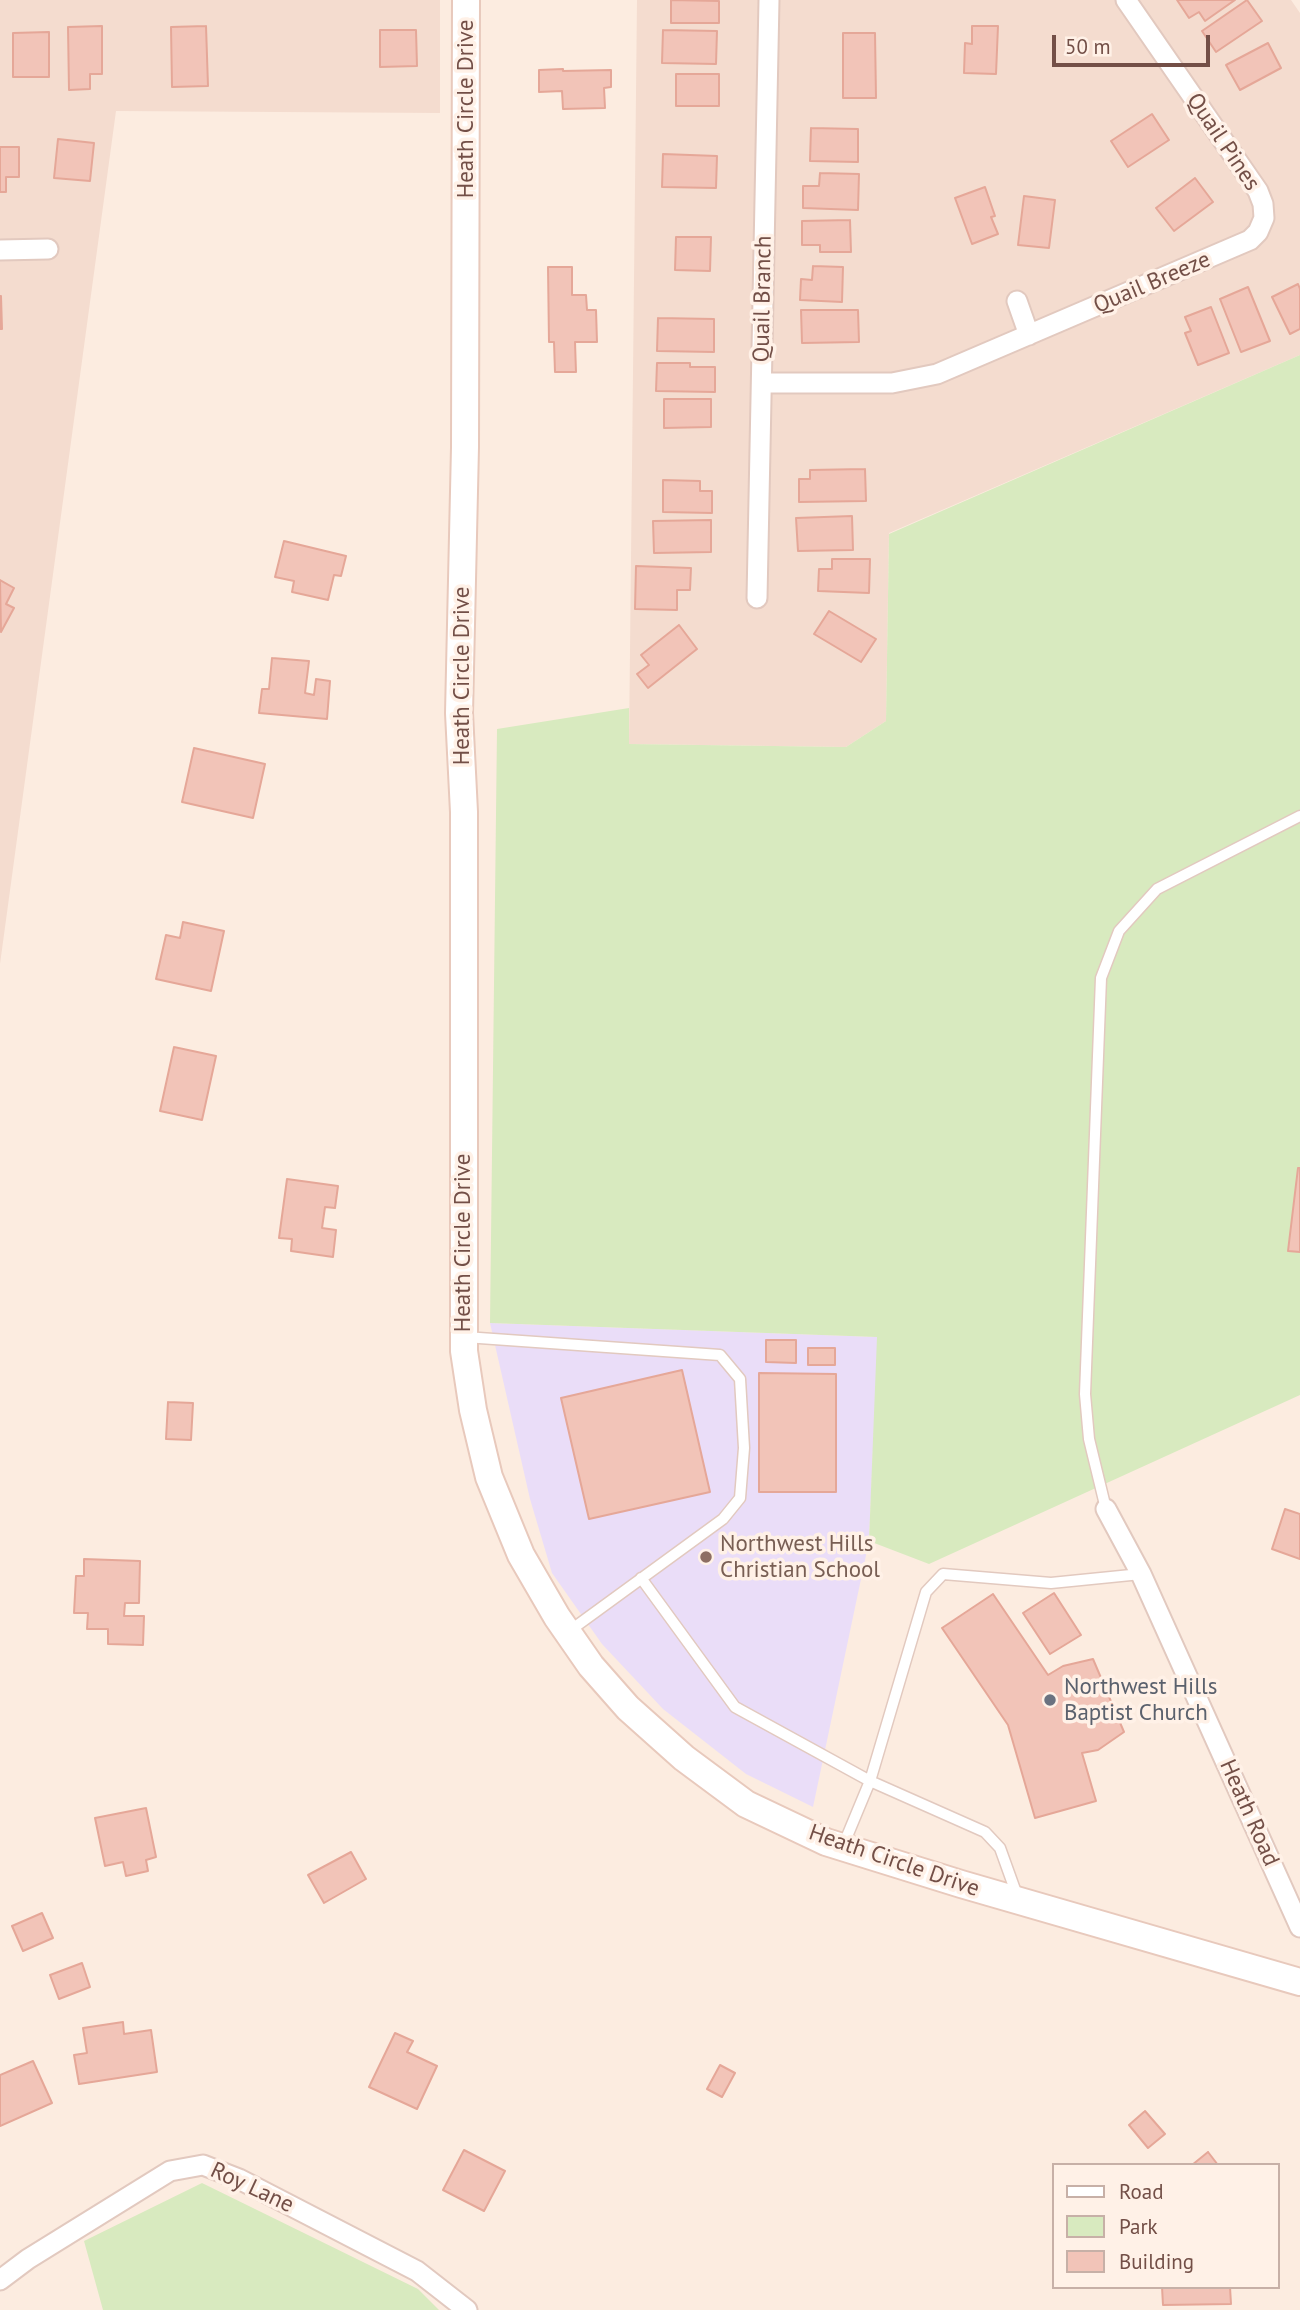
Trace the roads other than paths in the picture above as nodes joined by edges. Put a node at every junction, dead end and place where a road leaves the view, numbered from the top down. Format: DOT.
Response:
graph roads {
  1 [pos="466,0"];
  2 [pos="769,0"];
  3 [pos="1126,0"];
  4 [pos="1264,218"];
  5 [pos="48,249"];
  6 [pos="0,250"];
  7 [pos="1017,301"];
  8 [pos="1029,335"];
  9 [pos="762,383"];
  10 [pos="757,598"];
  11 [pos="1300,816"];
  12 [pos="463,1337"];
  13 [pos="1106,1509"];
  14 [pos="1141,1574"];
  15 [pos="641,1578"];
  16 [pos="567,1632"];
  17 [pos="870,1781"];
  18 [pos="843,1847"];
  19 [pos="1019,1901"];
  20 [pos="1300,1927"];
  21 [pos="1300,1982"];
  22 [pos="0,2280"];
  23 [pos="467,2310"];
  1 -- 12 [label="street, Heath Circle Drive"];
  2 -- 9 [label="street, Quail Branch"];
  3 -- 4 [label="street, Quail Pines"];
  4 -- 8 [label="street, Quail Breeze"];
  5 -- 6 [label="street"];
  7 -- 8 [label="street"];
  8 -- 9 [label="street, Quail Breeze"];
  9 -- 10 [label="street, Quail Branch"];
  11 -- 13 [label="lane"];
  12 -- 15 [label="lane"];
  12 -- 16 [label="street, Heath Circle Drive"];
  13 -- 14 [label="street, Heath Road"];
  14 -- 17 [label="lane"];
  14 -- 20 [label="street, Heath Road"];
  15 -- 16 [label="lane"];
  15 -- 17 [label="lane"];
  16 -- 18 [label="street, Heath Circle Drive"];
  17 -- 18 [label="lane"];
  17 -- 19 [label="lane"];
  18 -- 19 [label="street, Heath Circle Drive"];
  19 -- 21 [label="street, Heath Circle Drive"];
  22 -- 23 [label="street, Roy Lane"];
}
